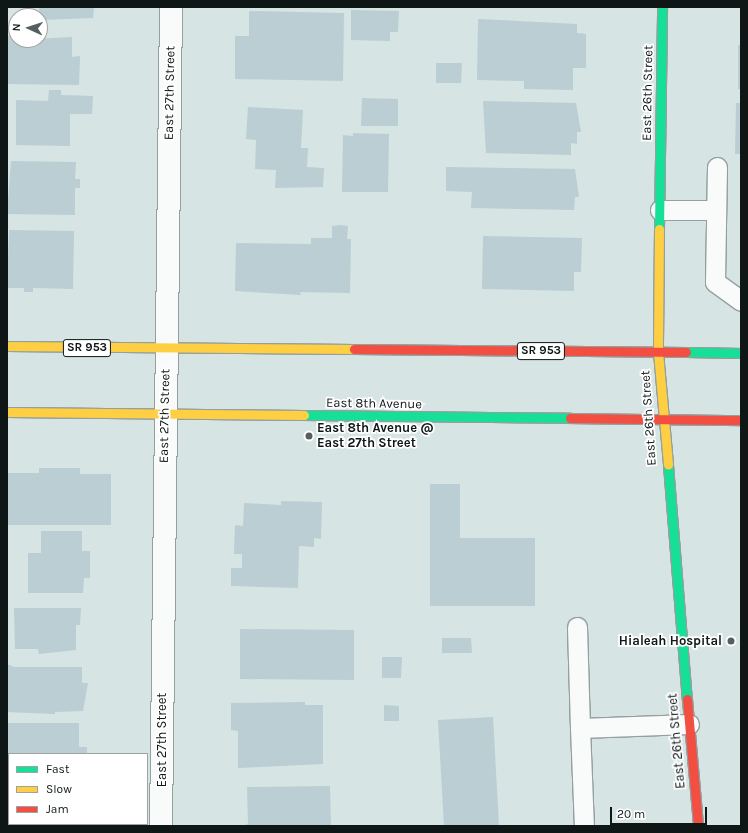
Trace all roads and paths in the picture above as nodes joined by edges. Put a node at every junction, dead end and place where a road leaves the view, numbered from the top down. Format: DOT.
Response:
graph roads {
  1 [pos="171,7"];
  2 [pos="662,7"];
  3 [pos="717,167"];
  4 [pos="660,210"];
  5 [pos="716,210"];
  6 [pos="741,301"];
  7 [pos="7,346"];
  8 [pos="166,349"];
  9 [pos="658,352"];
  10 [pos="741,353"];
  11 [pos="7,412"];
  12 [pos="164,414"];
  13 [pos="662,420"];
  14 [pos="741,420"];
  15 [pos="577,627"];
  16 [pos="688,724"];
  17 [pos="580,728"];
  18 [pos="161,826"];
  19 [pos="584,826"];
  20 [pos="698,826"];
  1 -- 8 [label="street, East 27th Street"];
  2 -- 4 [label="main road, East 26th Street"];
  3 -- 5 [label="lane"];
  4 -- 5 [label="lane"];
  4 -- 9 [label="main road, East 26th Street"];
  5 -- 6 [label="lane"];
  7 -- 8 [label="main road, SR 953"];
  8 -- 9 [label="main road, SR 953"];
  8 -- 12 [label="street, East 27th Street"];
  9 -- 10 [label="main road, SR 953"];
  9 -- 13 [label="main road, East 26th Street"];
  11 -- 12 [label="main road, East 8th Avenue"];
  12 -- 13 [label="main road, East 8th Avenue"];
  12 -- 18 [label="street, East 27th Street"];
  13 -- 14 [label="main road, East 8th Avenue"];
  13 -- 16 [label="main road, East 26th Street"];
  15 -- 17 [label="lane"];
  16 -- 17 [label="lane"];
  16 -- 20 [label="main road, East 26th Street"];
  17 -- 19 [label="lane"];
}
